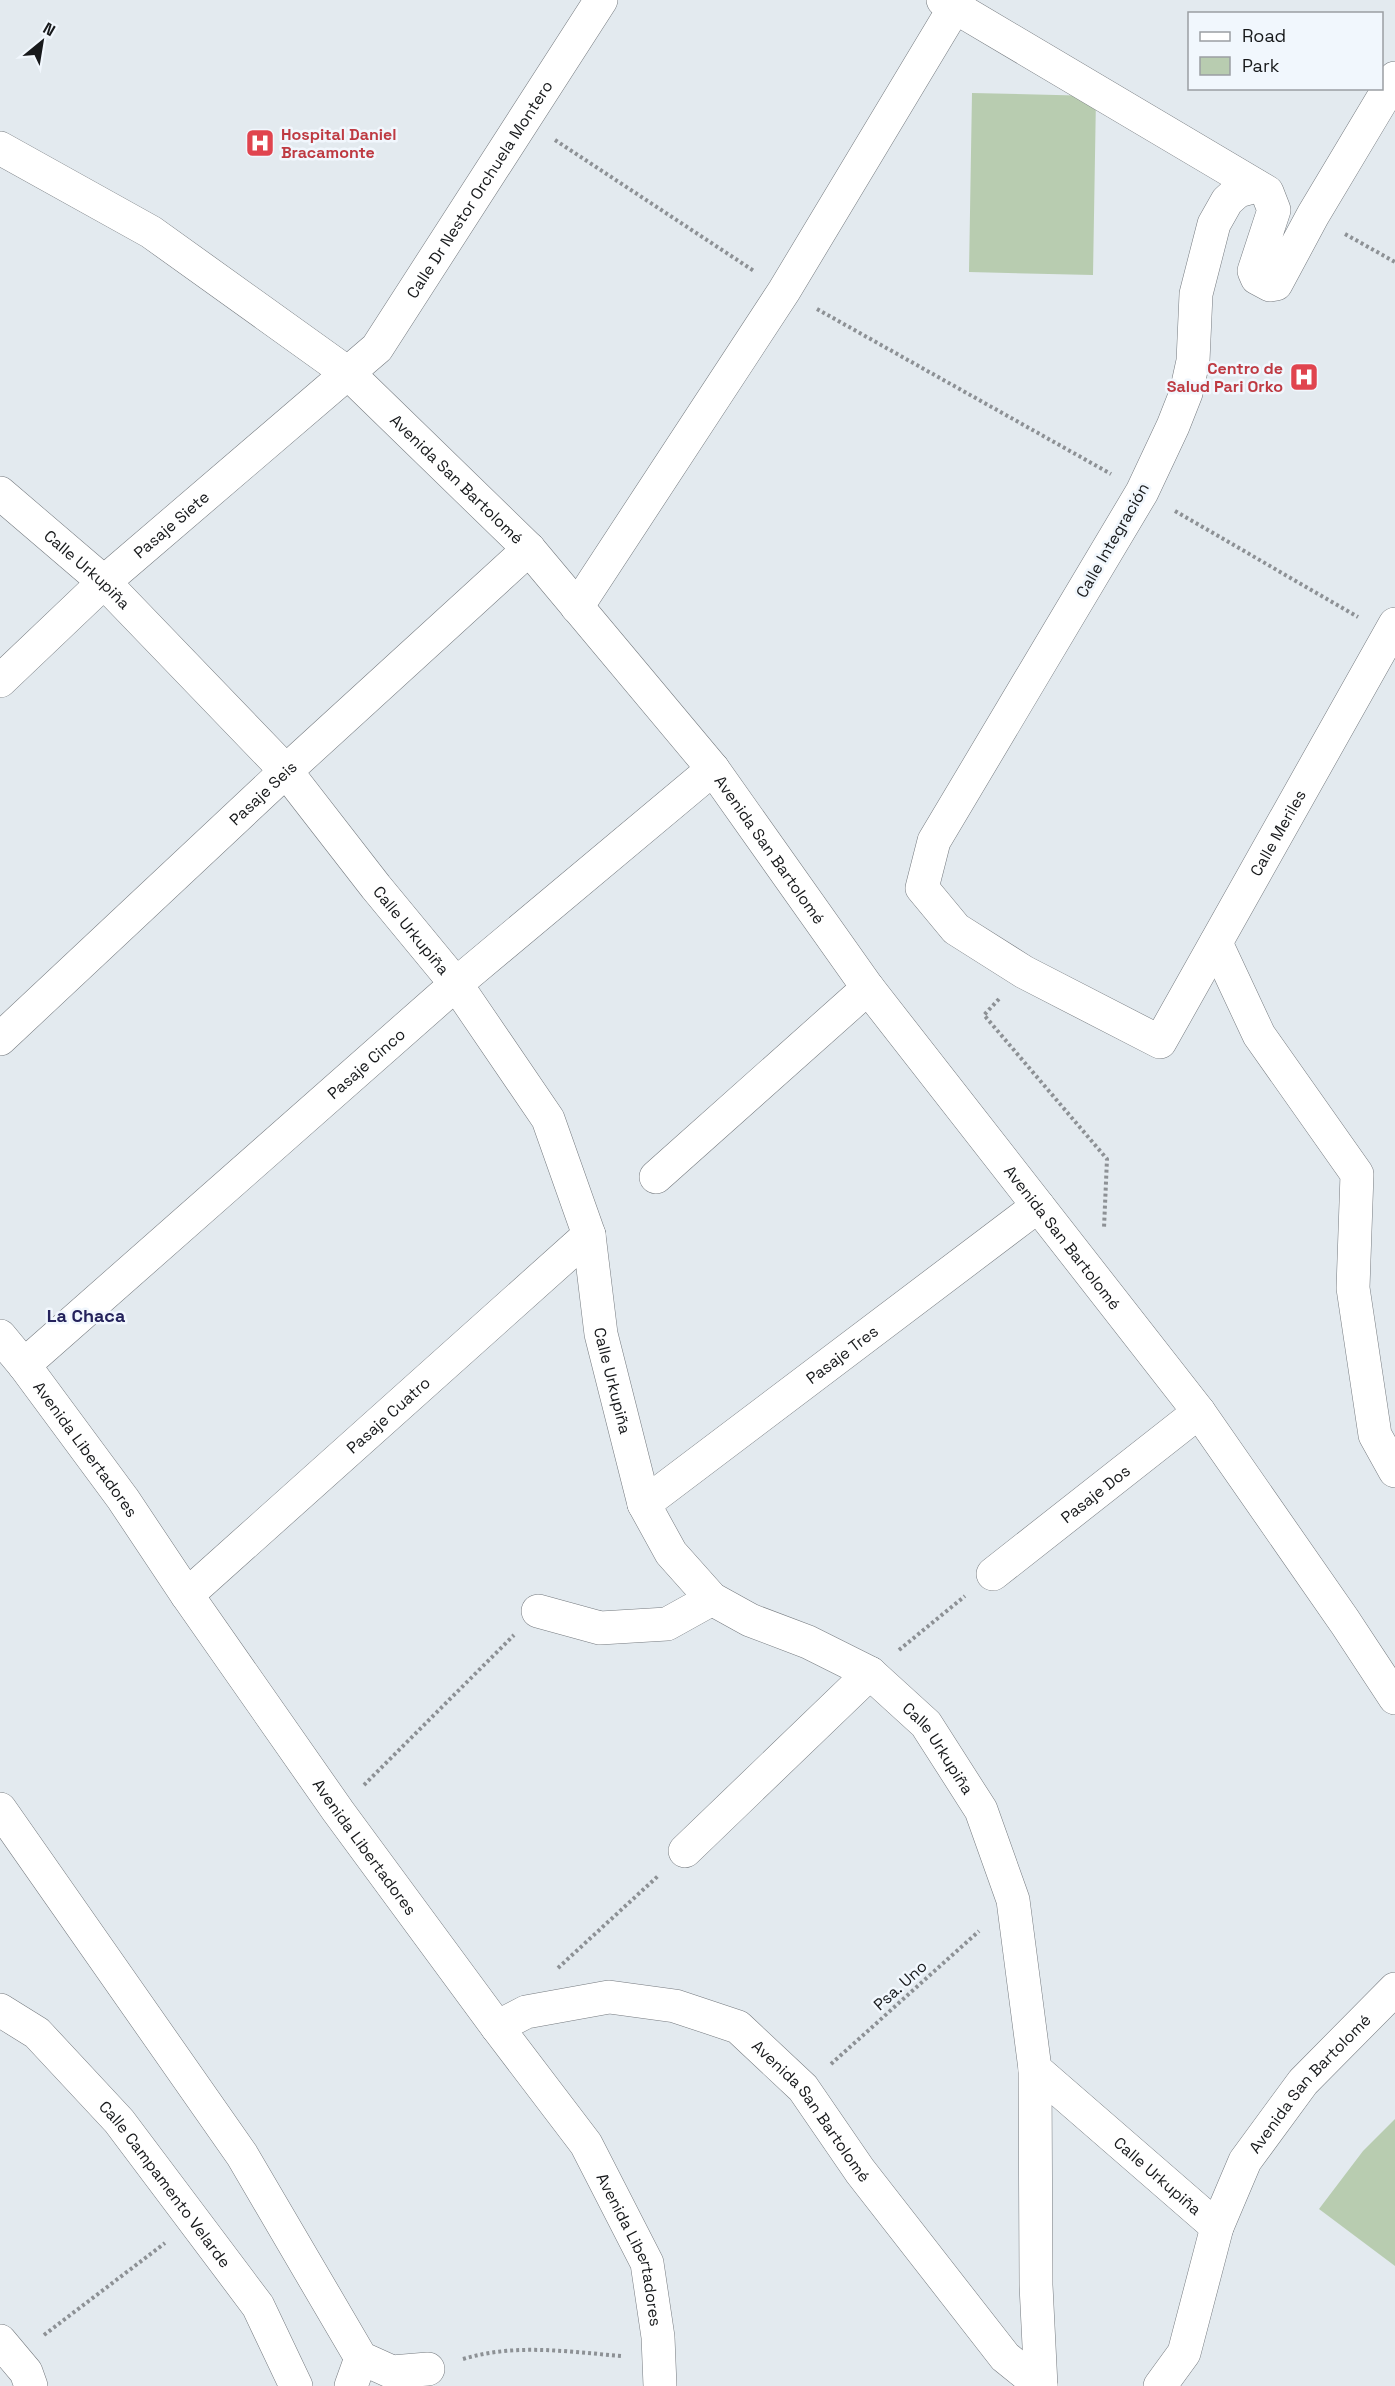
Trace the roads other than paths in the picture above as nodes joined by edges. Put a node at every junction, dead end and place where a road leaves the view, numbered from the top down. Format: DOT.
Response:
graph roads {
  1 [pos="601,0"];
  2 [pos="952,3"];
  3 [pos="1395,78"];
  4 [pos="0,148"];
  5 [pos="1256,186"];
  6 [pos="349,374"];
  7 [pos="0,493"];
  8 [pos="529,549"];
  9 [pos="104,582"];
  10 [pos="578,607"];
  11 [pos="1391,629"];
  12 [pos="0,681"];
  13 [pos="713,769"];
  14 [pos="286,771"];
  15 [pos="1216,943"];
  16 [pos="456,984"];
  17 [pos="868,988"];
  18 [pos="0,1039"];
  19 [pos="1160,1042"];
  20 [pos="656,1177"];
  21 [pos="1038,1206"];
  22 [pos="589,1235"];
  23 [pos="0,1336"];
  24 [pos="24,1365"];
  25 [pos="1199,1412"];
  26 [pos="1395,1471"];
  27 [pos="644,1504"];
  28 [pos="993,1574"];
  29 [pos="187,1595"];
  30 [pos="712,1599"];
  31 [pos="538,1611"];
  32 [pos="870,1673"];
  33 [pos="1395,1698"];
  34 [pos="0,1809"];
  35 [pos="685,1851"];
  36 [pos="1395,1989"];
  37 [pos="0,2010"];
  38 [pos="497,2027"];
  39 [pos="1035,2069"];
  40 [pos="1217,2227"];
  41 [pos="7,2350"];
  42 [pos="428,2369"];
  43 [pos="356,2372"];
  44 [pos="660,2372"];
  45 [pos="31,2386"];
  46 [pos="296,2386"];
  47 [pos="1041,2386"];
  48 [pos="1160,2386"];
  1 -- 6 [label="street, Calle Dr Nestor Orchuela Montero"];
  2 -- 5 [label="street"];
  2 -- 10 [label="street"];
  3 -- 5 [label="street"];
  4 -- 6 [label="street, Avenida San Bartolomé"];
  5 -- 19 [label="street, Calle Integración"];
  6 -- 8 [label="street, Avenida San Bartolomé"];
  6 -- 9 [label="street, Pasaje Siete"];
  7 -- 9 [label="street, Calle Urkupiña"];
  8 -- 10 [label="street, Avenida San Bartolomé"];
  8 -- 14 [label="street, Pasaje Seis"];
  9 -- 12 [label="street, Pasaje Siete"];
  9 -- 14 [label="street, Calle Urkupiña"];
  10 -- 13 [label="street, Avenida San Bartolomé"];
  11 -- 15 [label="street, Calle Meriles"];
  13 -- 16 [label="street, Pasaje Cinco"];
  13 -- 17 [label="street, Avenida San Bartolomé"];
  14 -- 16 [label="street, Calle Urkupiña"];
  14 -- 18 [label="street, Pasaje Seis"];
  15 -- 19 [label="street, Calle Meriles"];
  15 -- 26 [label="street"];
  16 -- 22 [label="street, Calle Urkupiña"];
  16 -- 24 [label="street, Pasaje Cinco"];
  17 -- 20 [label="street"];
  17 -- 21 [label="street, Avenida San Bartolomé"];
  21 -- 25 [label="street, Avenida San Bartolomé"];
  21 -- 27 [label="street, Pasaje Tres"];
  22 -- 27 [label="street, Calle Urkupiña"];
  22 -- 29 [label="street, Pasaje Cuatro"];
  23 -- 24 [label="street, Avenida Libertadores"];
  24 -- 29 [label="street, Avenida Libertadores"];
  25 -- 28 [label="street, Pasaje Dos"];
  25 -- 33 [label="street, Avenida San Bartolomé"];
  27 -- 30 [label="street, Calle Urkupiña"];
  29 -- 38 [label="street, Avenida Libertadores"];
  30 -- 31 [label="street"];
  30 -- 32 [label="street, Calle Urkupiña"];
  32 -- 35 [label="street"];
  32 -- 39 [label="street, Calle Urkupiña"];
  34 -- 43 [label="street"];
  36 -- 40 [label="street, Avenida San Bartolomé"];
  37 -- 46 [label="street, Calle Campamento Velarde"];
  38 -- 44 [label="street, Avenida Libertadores"];
  38 -- 47 [label="street, Avenida San Bartolomé"];
  39 -- 40 [label="street, Calle Urkupiña"];
  39 -- 47 [label="street"];
  40 -- 48 [label="street, Avenida San Bartolomé"];
  41 -- 45 [label="street"];
  42 -- 43 [label="street"];
}
